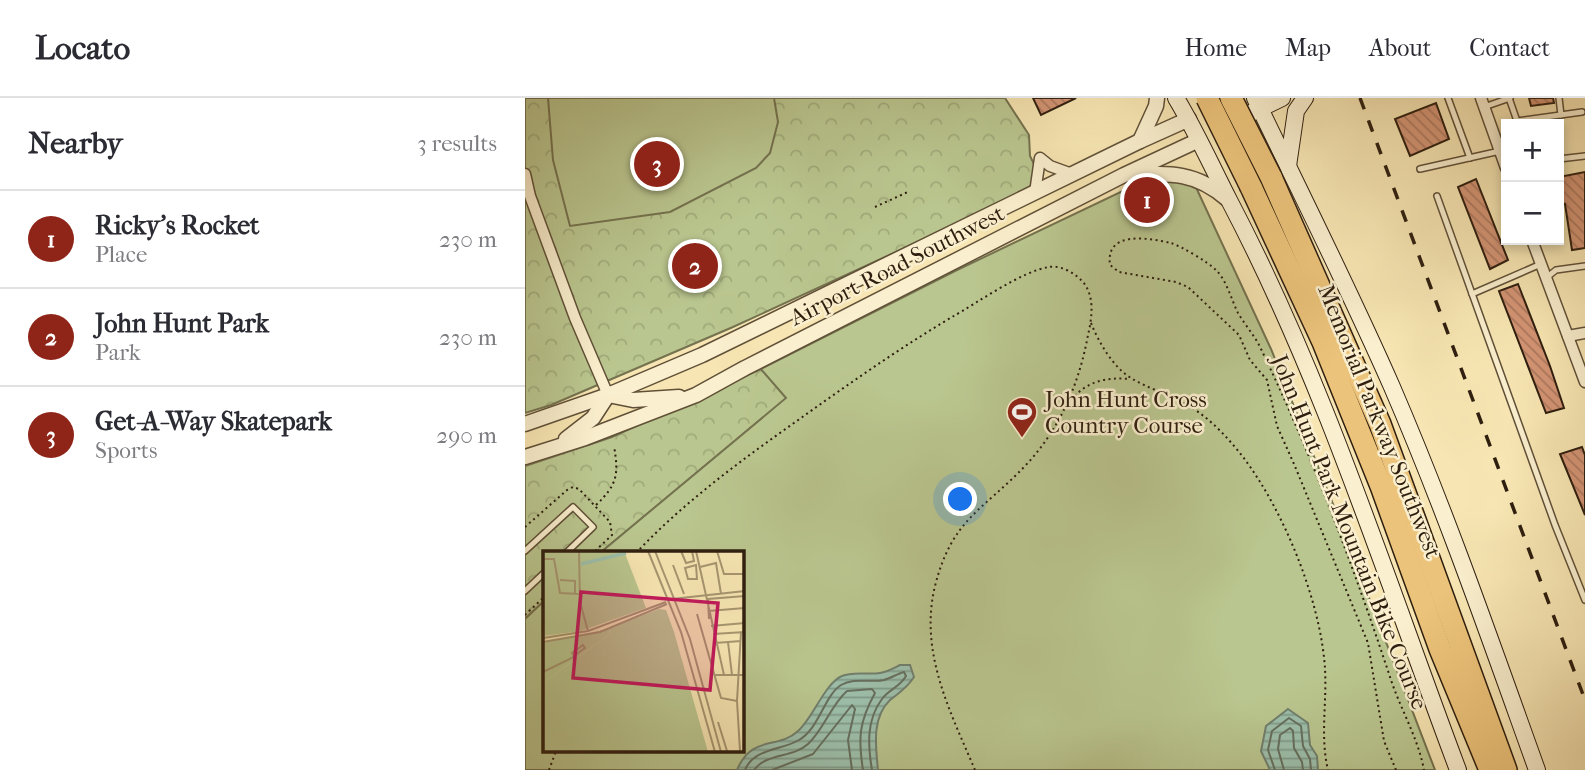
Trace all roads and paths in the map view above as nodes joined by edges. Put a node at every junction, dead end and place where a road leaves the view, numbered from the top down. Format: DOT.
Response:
graph roads {
  1 [pos="1157,98"];
  2 [pos="1176,98"];
  3 [pos="1207,98"];
  4 [pos="1231,98"];
  5 [pos="1282,98"];
  6 [pos="1305,98"];
  7 [pos="1448,98"];
  8 [pos="1509,98"];
  9 [pos="1559,98"];
  10 [pos="1257,103"];
  11 [pos="1482,103"];
  12 [pos="1582,112"];
  13 [pos="1561,115"];
  14 [pos="1189,119"];
  15 [pos="1517,119"];
  16 [pos="1536,119"];
  17 [pos="1199,140"];
  18 [pos="1140,141"];
  19 [pos="1500,151"];
  20 [pos="1585,156"];
  21 [pos="1470,158"];
  22 [pos="1564,158"];
  23 [pos="1420,169"];
  24 [pos="1279,172"];
  25 [pos="525,174"];
  26 [pos="1072,174"];
  27 [pos="1123,175"];
  28 [pos="910,191"];
  29 [pos="1035,193"];
  30 [pos="1437,196"];
  31 [pos="1230,202"];
  32 [pos="875,207"];
  33 [pos="1534,245"];
  34 [pos="1541,264"];
  35 [pos="1585,266"];
  36 [pos="1546,278"];
  37 [pos="1472,294"];
  38 [pos="1091,322"];
  39 [pos="1585,333"];
  40 [pos="1568,336"];
  41 [pos="1132,379"];
  42 [pos="1585,383"];
  43 [pos="608,395"];
  44 [pos="696,395"];
  45 [pos="1068,403"];
  46 [pos="525,424"];
  47 [pos="614,446"];
  48 [pos="549,450"];
  49 [pos="525,457"];
  50 [pos="595,506"];
  51 [pos="525,551"];
  52 [pos="568,551"];
  53 [pos="638,551"];
  54 [pos="543,574"];
  55 [pos="525,591"];
  56 [pos="543,598"];
  57 [pos="1585,600"];
  58 [pos="525,615"];
  59 [pos="1440,649"];
  60 [pos="1473,680"];
  61 [pos="556,752"];
  62 [pos="549,770"];
  63 [pos="975,770"];
  64 [pos="1328,770"];
  65 [pos="1397,770"];
  66 [pos="1424,770"];
  67 [pos="1458,770"];
  68 [pos="1474,770"];
  69 [pos="1490,770"];
  70 [pos="1506,770"];
  71 [pos="1516,770"];
  72 [pos="1538,770"];
  1 -- 18 [label="street"];
  2 -- 14 [label="main road"];
  3 -- 59 [label="highway, Memorial Parkway Southwest, bridge"];
  4 -- 14 [label="main road, Airport Road Southwest"];
  4 -- 24 [label="highway, Memorial Parkway Southwest, bridge"];
  5 -- 10 [label="main road, Airport Road Southwest"];
  6 -- 24 [label="main road"];
  7 -- 21 [label="lane"];
  8 -- 11 [label="lane"];
  8 -- 15 [label="lane"];
  9 -- 13 [label="lane"];
  10 -- 17 [label="main road, Airport Road Southwest"];
  10 -- 24 [label="main road"];
  11 -- 19 [label="street"];
  12 -- 13 [label="lane"];
  13 -- 16 [label="lane"];
  14 -- 17 [label="main road"];
  14 -- 18 [label="street, Airport Road Southwest"];
  17 -- 27 [label="street, Airport Road Southwest"];
  17 -- 31 [label="main road"];
  18 -- 26 [label="street, Airport Road Southwest"];
  19 -- 21 [label="lane"];
  20 -- 22 [label="lane"];
  21 -- 23 [label="lane"];
  24 -- 31 [label="main road"];
  24 -- 60 [label="highway, Memorial Parkway Southwest"];
  24 -- 72 [label="main road"];
  25 -- 43 [label="street"];
  26 -- 29 [label="street, Airport Road Southwest"];
  26 -- 29 [label="street"];
  27 -- 31 [label="street"];
  27 -- 44 [label="street, Airport Road Southwest"];
  28 -- 32 [label="path"];
  29 -- 43 [label="street, Airport Road Southwest"];
  30 -- 37 [label="lane"];
  31 -- 67 [label="main road"];
  33 -- 34 [label="street"];
  34 -- 36 [label="street"];
  34 -- 37 [label="lane"];
  35 -- 36 [label="lane"];
  36 -- 40 [label="street"];
  37 -- 57 [label="lane"];
  38 -- 41 [label="path"];
  38 -- 45 [label="path"];
  38 -- 53 [label="path"];
  39 -- 40 [label="street"];
  40 -- 42 [label="street"];
  41 -- 45 [label="path"];
  41 -- 64 [label="path"];
  43 -- 44 [label="street"];
  43 -- 46 [label="street, Airport Road Southwest"];
  43 -- 48 [label="street"];
  44 -- 48 [label="street, Airport Road Southwest"];
  45 -- 63 [label="path"];
  47 -- 50 [label="path"];
  48 -- 49 [label="street, Airport Road Southwest"];
  51 -- 52 [label="lane"];
  54 -- 55 [label="lane"];
  56 -- 58 [label="path"];
  59 -- 68 [label="highway"];
  59 -- 69 [label="highway, Memorial Parkway Southwest"];
  60 -- 70 [label="highway, Memorial Parkway Southwest"];
  60 -- 71 [label="highway"];
  61 -- 62 [label="path"];
  65 -- 66 [label="path, John Hunt Park Mountain Bike Course"];
}
